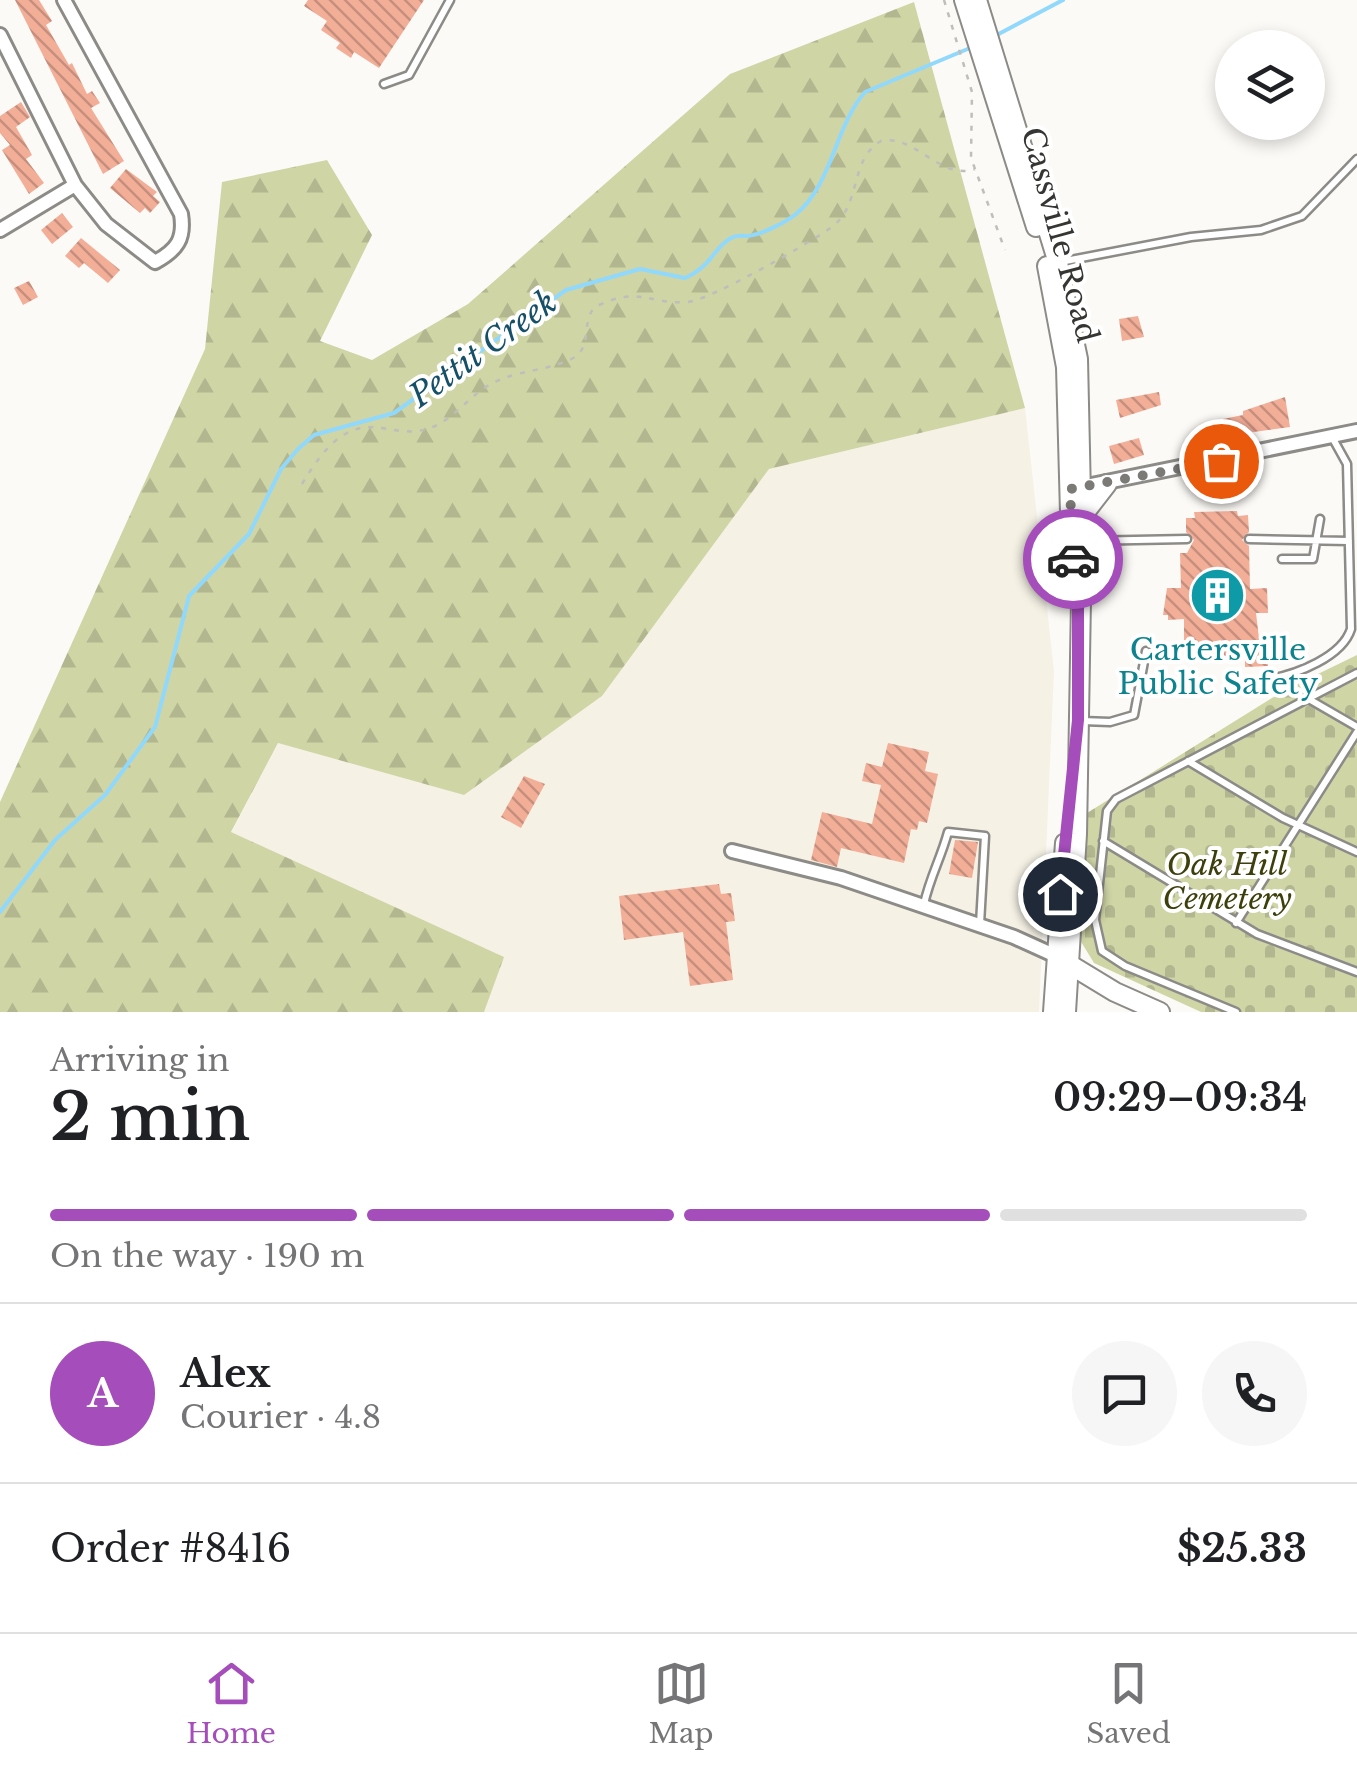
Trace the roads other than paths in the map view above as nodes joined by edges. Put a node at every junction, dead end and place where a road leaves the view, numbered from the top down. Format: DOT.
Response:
graph roads {
  1 [pos="64,0"];
  2 [pos="450,0"];
  3 [pos="964,0"];
  4 [pos="978,0"];
  5 [pos="0,36"];
  6 [pos="996,80"];
  7 [pos="384,84"];
  8 [pos="1357,159"];
  9 [pos="75,185"];
  10 [pos="0,230"];
  11 [pos="1058,262"];
  12 [pos="1357,432"];
  13 [pos="1332,437"];
  14 [pos="1106,484"];
  15 [pos="1076,488"];
  16 [pos="1082,516"];
  17 [pos="1320,519"];
  18 [pos="1186,539"];
  19 [pos="1249,539"];
  20 [pos="1316,540"];
  21 [pos="1082,541"];
  22 [pos="1350,541"];
  23 [pos="1282,558"];
  24 [pos="1078,608"];
  25 [pos="1146,651"];
  26 [pos="1357,673"];
  27 [pos="1270,679"];
  28 [pos="1306,697"];
  29 [pos="1078,720"];
  30 [pos="1357,729"];
  31 [pos="1186,760"];
  32 [pos="1298,825"];
  33 [pos="1103,841"];
  34 [pos="732,851"];
  35 [pos="1357,852"];
  36 [pos="924,905"];
  37 [pos="1236,923"];
  38 [pos="980,924"];
  39 [pos="1062,960"];
  40 [pos="1357,972"];
  41 [pos="1135,1007"];
  42 [pos="1052,1012"];
  43 [pos="1066,1012"];
  44 [pos="1160,1012"];
  45 [pos="1236,1012"];
  1 -- 9 [label="street"];
  2 -- 7 [label="lane"];
  3 -- 6 [label="main road, Cassville Road"];
  4 -- 6 [label="main road, Cassville Road"];
  5 -- 9 [label="street"];
  6 -- 11 [label="main road, Cassville Road"];
  6 -- 15 [label="main road, Cassville Road"];
  8 -- 11 [label="lane"];
  9 -- 10 [label="street"];
  11 -- 15 [label="main road, Cassville Road"];
  12 -- 13 [label="street"];
  13 -- 14 [label="street"];
  13 -- 22 [label="lane"];
  14 -- 15 [label="street"];
  14 -- 16 [label="main road"];
  15 -- 16 [label="main road, Cassville Road"];
  15 -- 24 [label="main road, Cassville Road"];
  16 -- 21 [label="main road, Cassville Road"];
  17 -- 20 [label="lane"];
  18 -- 21 [label="lane"];
  19 -- 20 [label="lane"];
  20 -- 22 [label="lane"];
  20 -- 23 [label="lane"];
  21 -- 24 [label="main road, Cassville Road"];
  22 -- 27 [label="lane"];
  24 -- 29 [label="main road, Cassville Road"];
  25 -- 29 [label="lane"];
  26 -- 28 [label="lane"];
  28 -- 30 [label="lane"];
  28 -- 31 [label="lane"];
  29 -- 39 [label="main road, Cassville Road"];
  30 -- 32 [label="lane"];
  31 -- 32 [label="lane"];
  31 -- 33 [label="lane"];
  32 -- 35 [label="lane"];
  32 -- 37 [label="lane"];
  33 -- 37 [label="lane"];
  33 -- 45 [label="lane"];
  34 -- 36 [label="street"];
  36 -- 38 [label="street"];
  36 -- 38 [label="lane"];
  37 -- 40 [label="lane"];
  38 -- 39 [label="street"];
  39 -- 41 [label="main road"];
  39 -- 42 [label="main road, Cassville Road"];
  39 -- 43 [label="main road, Cassville Road"];
  41 -- 44 [label="main road"];
}
